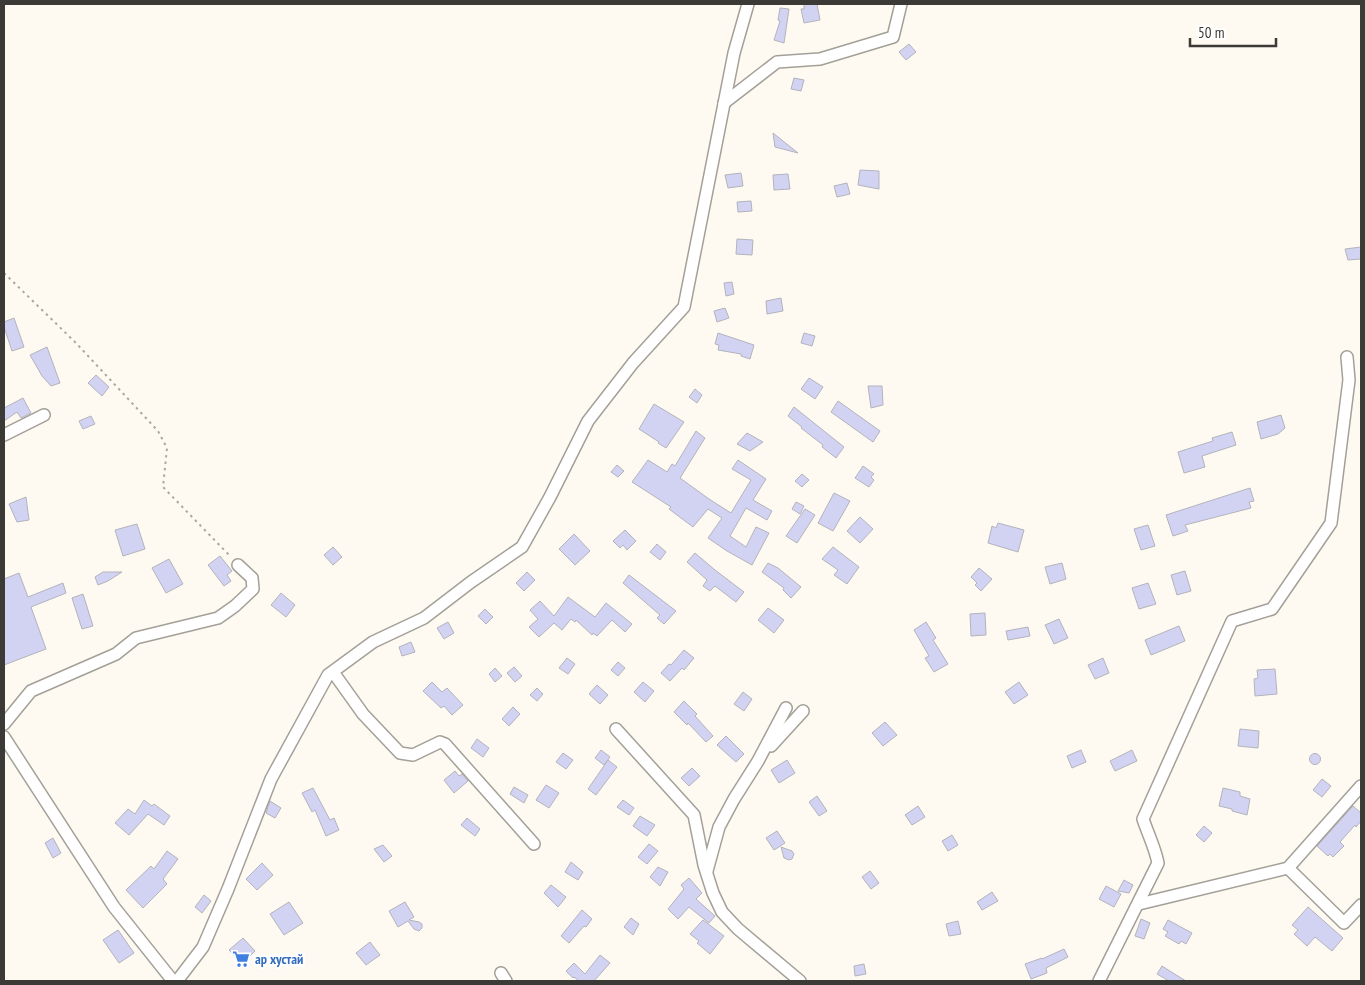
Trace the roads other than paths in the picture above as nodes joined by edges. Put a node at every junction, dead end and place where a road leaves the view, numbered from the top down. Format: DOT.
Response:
graph roads {
  1 [pos="748,4"];
  2 [pos="902,4"];
  3 [pos="724,103"];
  4 [pos="1347,357"];
  5 [pos="44,415"];
  6 [pos="4,435"];
  7 [pos="238,565"];
  8 [pos="333,672"];
  9 [pos="786,708"];
  10 [pos="803,711"];
  11 [pos="4,724"];
  12 [pos="616,728"];
  13 [pos="4,737"];
  14 [pos="758,760"];
  15 [pos="1361,786"];
  16 [pos="534,844"];
  17 [pos="1288,868"];
  18 [pos="707,873"];
  19 [pos="1139,904"];
  20 [pos="1361,905"];
  21 [pos="173,981"];
  22 [pos="177,981"];
  23 [pos="800,981"];
  24 [pos="1099,981"];
  1 -- 3 [label="street"];
  2 -- 3 [label="street"];
  3 -- 8 [label="street"];
  4 -- 19 [label="street"];
  5 -- 6 [label="street"];
  7 -- 11 [label="street"];
  8 -- 16 [label="street"];
  8 -- 22 [label="street"];
  9 -- 14 [label="street"];
  10 -- 14 [label="street"];
  12 -- 18 [label="street"];
  13 -- 21 [label="street"];
  14 -- 18 [label="street"];
  15 -- 17 [label="street"];
  17 -- 19 [label="street"];
  17 -- 20 [label="street"];
  18 -- 23 [label="street"];
  19 -- 24 [label="street"];
}
